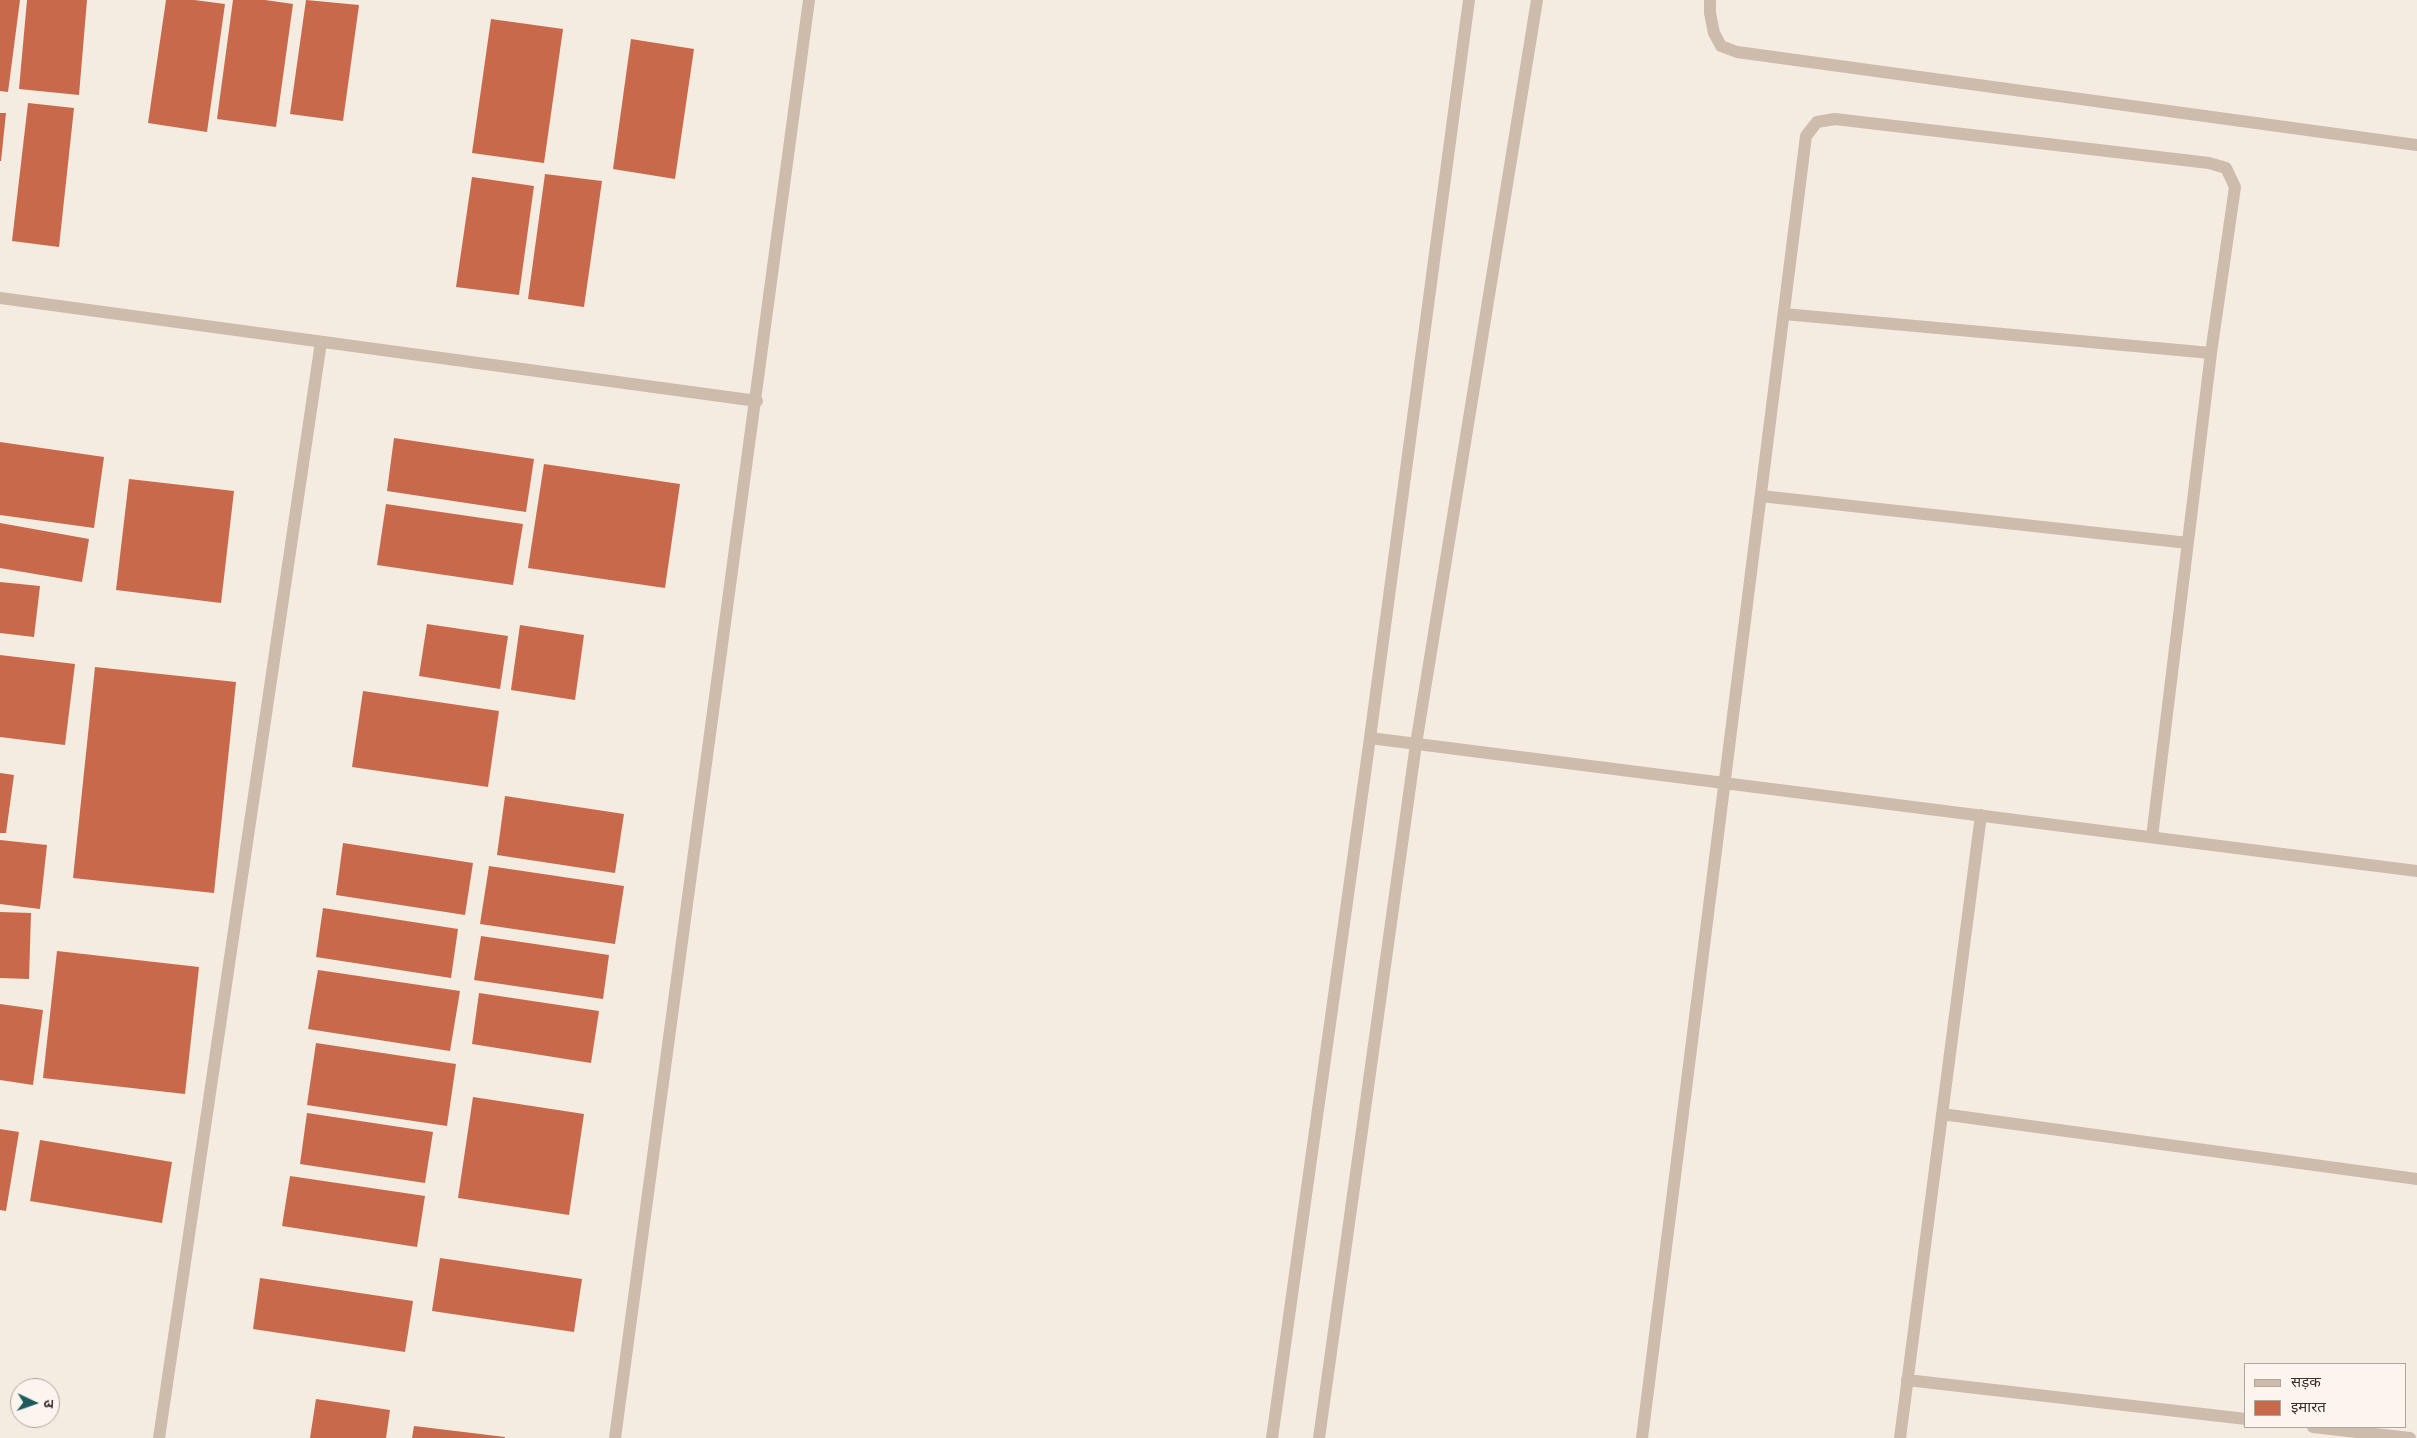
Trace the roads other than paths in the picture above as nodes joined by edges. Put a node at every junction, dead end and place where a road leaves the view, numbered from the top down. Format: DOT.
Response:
graph roads {
  1 [pos="809,0"];
  2 [pos="1468,0"];
  3 [pos="1537,0"];
  4 [pos="1710,0"];
  5 [pos="2417,145"];
  6 [pos="0,298"];
  7 [pos="1784,314"];
  8 [pos="321,342"];
  9 [pos="2211,353"];
  10 [pos="757,402"];
  11 [pos="1761,496"];
  12 [pos="2188,543"];
  13 [pos="1370,738"];
  14 [pos="1416,744"];
  15 [pos="1724,783"];
  16 [pos="1981,815"];
  17 [pos="2152,837"];
  18 [pos="2417,871"];
  19 [pos="1942,1114"];
  20 [pos="2417,1178"];
  21 [pos="1907,1380"];
  22 [pos="2244,1419"];
  23 [pos="2322,1428"];
  24 [pos="159,1438"];
  25 [pos="615,1438"];
  26 [pos="1272,1438"];
  27 [pos="1319,1438"];
  28 [pos="1642,1438"];
  29 [pos="1900,1438"];
  30 [pos="2410,1438"];
  1 -- 10 [label="street"];
  2 -- 13 [label="street"];
  3 -- 14 [label="street"];
  4 -- 5 [label="street"];
  6 -- 8 [label="street"];
  7 -- 9 [label="street"];
  7 -- 9 [label="street"];
  7 -- 11 [label="street"];
  8 -- 10 [label="street"];
  8 -- 24 [label="street"];
  9 -- 12 [label="street"];
  10 -- 25 [label="street"];
  11 -- 12 [label="street"];
  11 -- 15 [label="street"];
  12 -- 17 [label="street"];
  13 -- 14 [label="street"];
  13 -- 26 [label="street"];
  14 -- 15 [label="street"];
  14 -- 27 [label="street"];
  15 -- 16 [label="street"];
  15 -- 28 [label="street"];
  16 -- 17 [label="street"];
  16 -- 19 [label="street"];
  17 -- 18 [label="street"];
  19 -- 20 [label="street"];
  19 -- 21 [label="street"];
  21 -- 22 [label="street"];
  21 -- 29 [label="street"];
  23 -- 30 [label="street"];
}
